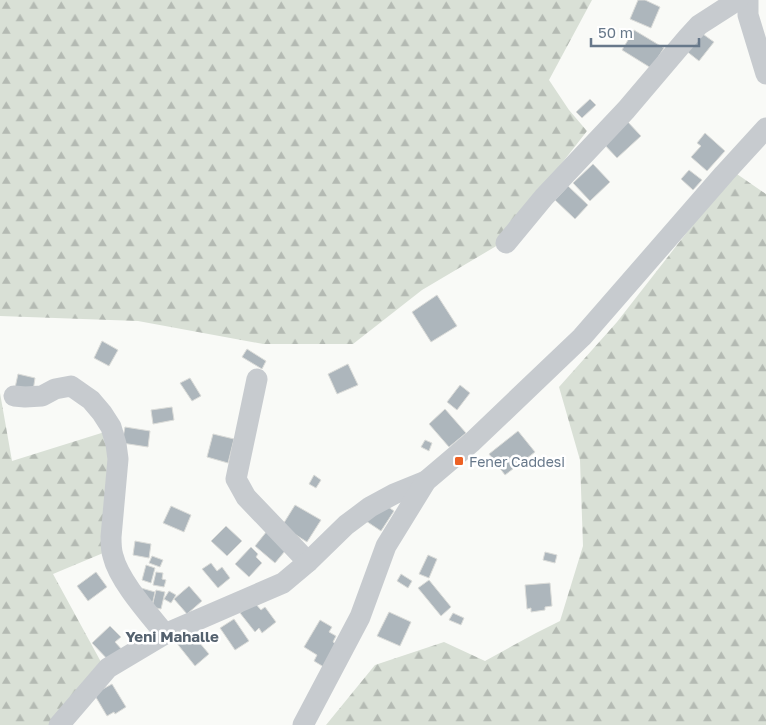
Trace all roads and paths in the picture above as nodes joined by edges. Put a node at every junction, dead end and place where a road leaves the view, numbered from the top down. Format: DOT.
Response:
graph roads {
  1 [pos="738,0"];
  2 [pos="748,0"];
  3 [pos="766,74"];
  4 [pos="766,128"];
  5 [pos="506,243"];
  6 [pos="257,379"];
  7 [pos="14,396"];
  8 [pos="426,481"];
  9 [pos="308,562"];
  10 [pos="165,634"];
  11 [pos="58,725"];
  12 [pos="303,725"];
  1 -- 5 [label="street"];
  2 -- 3 [label="street"];
  4 -- 8 [label="street"];
  6 -- 9 [label="street"];
  7 -- 10 [label="street"];
  8 -- 9 [label="street"];
  8 -- 12 [label="street"];
  9 -- 10 [label="street"];
  10 -- 11 [label="street"];
}
